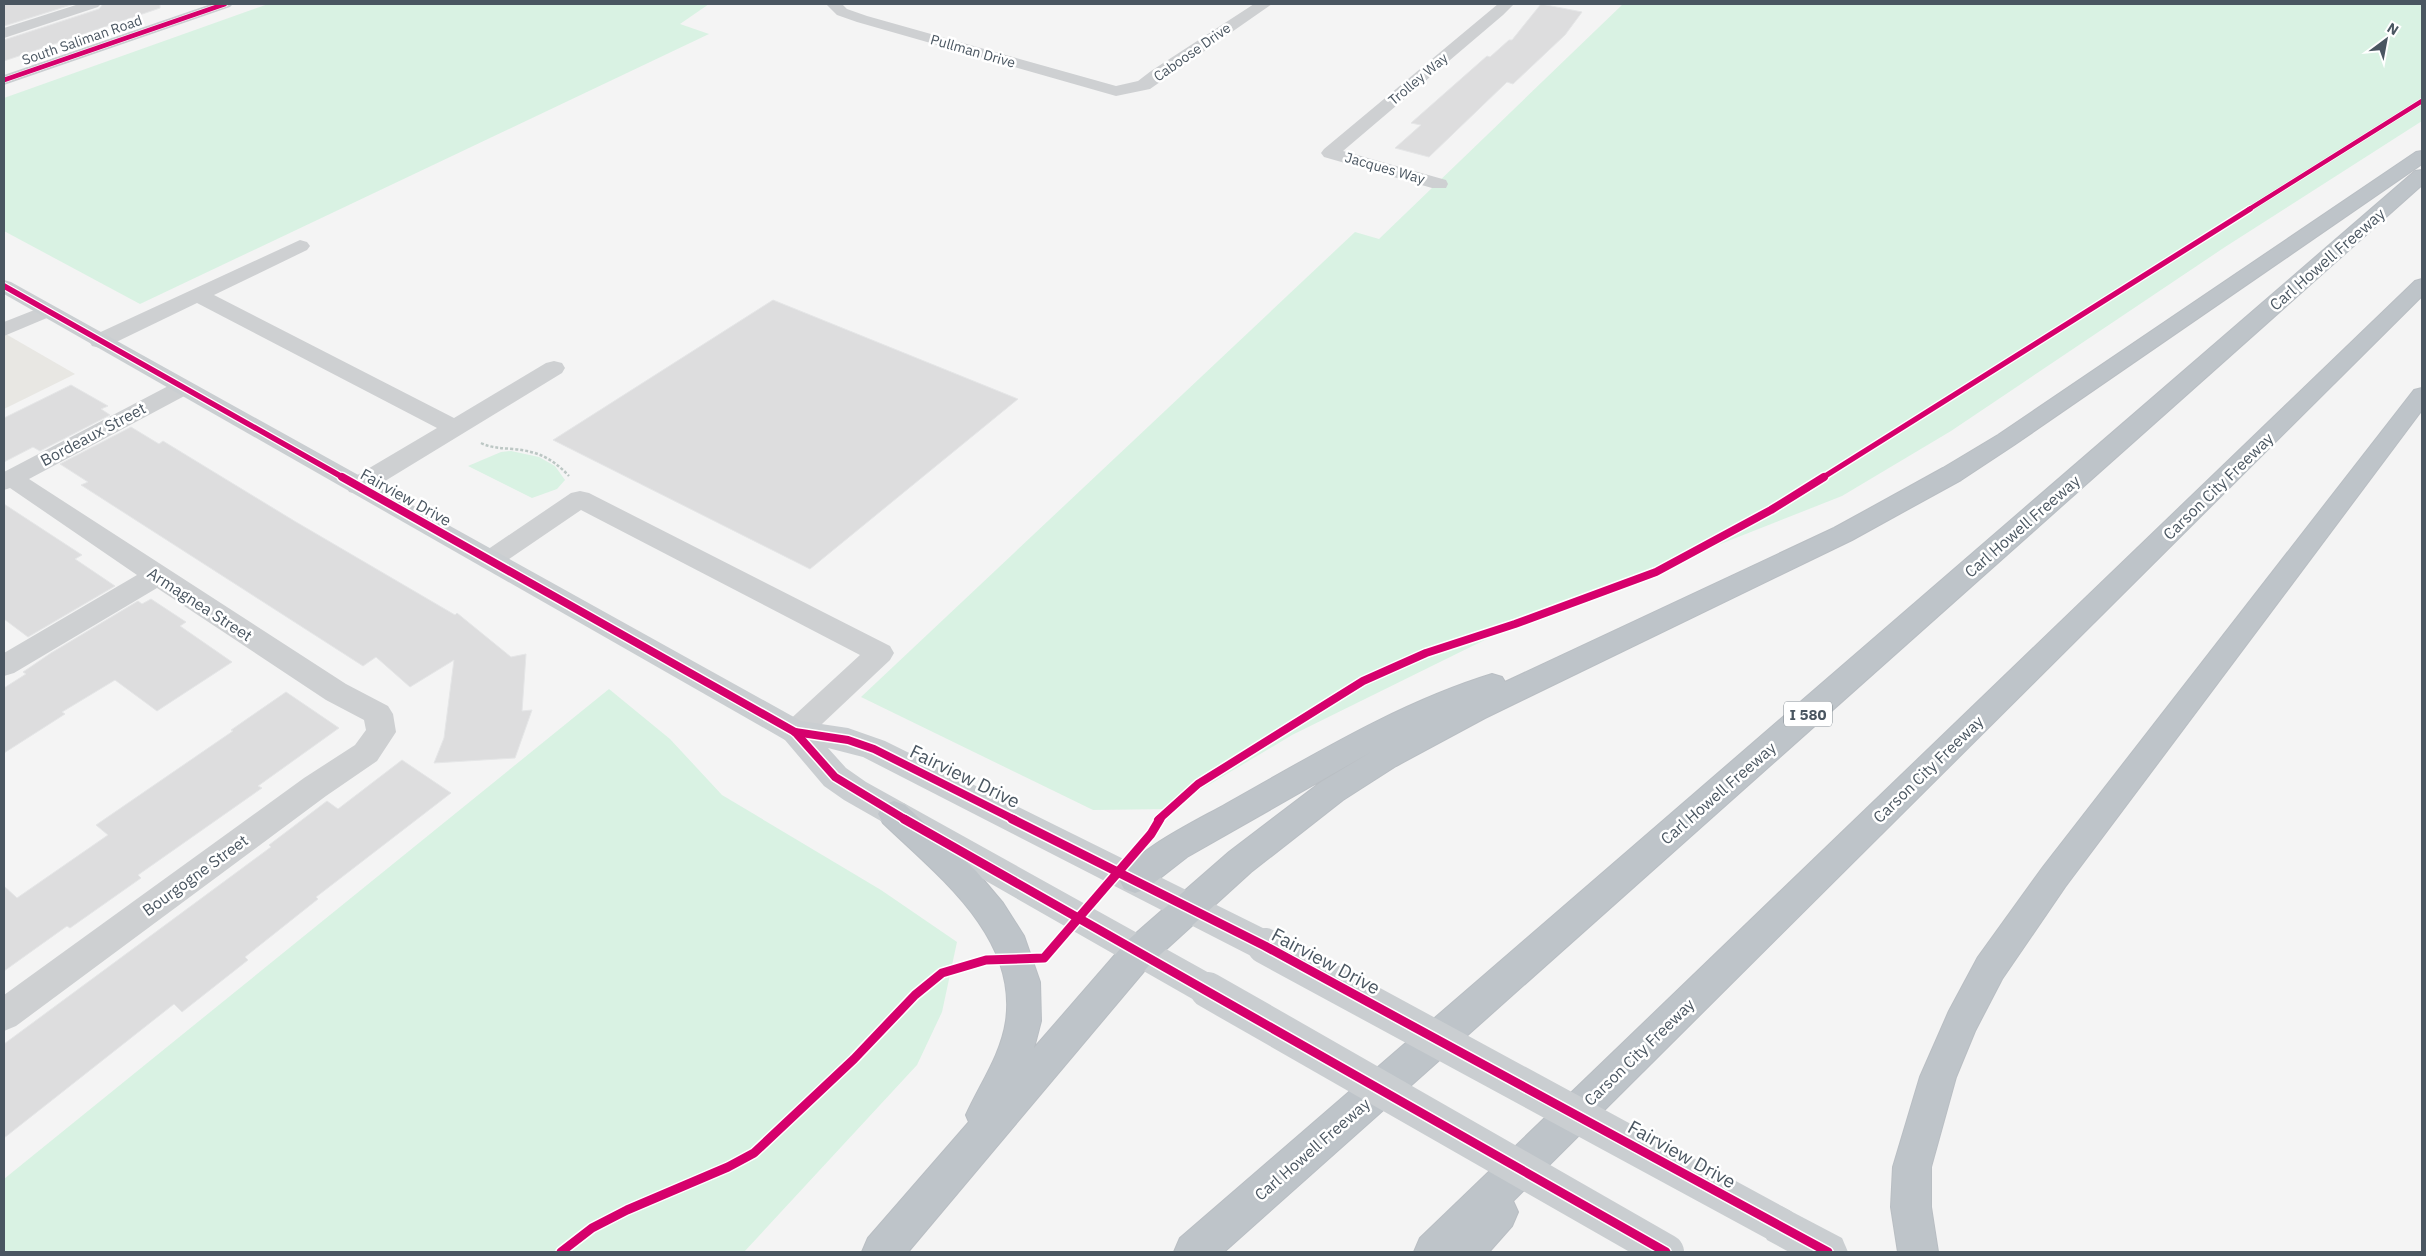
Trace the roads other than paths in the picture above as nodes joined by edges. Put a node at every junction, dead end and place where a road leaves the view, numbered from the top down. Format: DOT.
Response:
graph roads {
  1 [pos="93,4"];
  2 [pos="225,4"];
  3 [pos="834,4"];
  4 [pos="1264,4"];
  5 [pos="1506,4"];
  6 [pos="8,29"];
  7 [pos="4,80"];
  8 [pos="1116,90"];
  9 [pos="1330,153"];
  10 [pos="2422,156"];
  11 [pos="2422,175"];
  12 [pos="1440,184"];
  13 [pos="300,246"];
  14 [pos="2422,285"];
  15 [pos="4,286"];
  16 [pos="198,295"];
  17 [pos="47,311"];
  18 [pos="4,330"];
  19 [pos="100,341"];
  20 [pos="554,368"];
  21 [pos="182,388"];
  22 [pos="2422,395"];
  23 [pos="464,433"];
  24 [pos="7,480"];
  25 [pos="358,486"];
  26 [pos="490,560"];
  27 [pos="157,576"];
  28 [pos="4,666"];
  29 [pos="1561,667"];
  30 [pos="381,732"];
  31 [pos="795,732"];
  32 [pos="894,814"];
  33 [pos="1135,879"];
  34 [pos="1188,906"];
  35 [pos="1139,952"];
  36 [pos="4,1015"];
  37 [pos="1627,1063"];
  38 [pos="933,1194"];
  39 [pos="882,1252"];
  40 [pos="1194,1252"];
  41 [pos="1434,1252"];
  42 [pos="1463,1252"];
  43 [pos="1666,1252"];
  44 [pos="1828,1252"];
  45 [pos="1918,1252"];
  1 -- 6 [label="street"];
  2 -- 7 [label="main road, South Saliman Road"];
  3 -- 8 [label="street, Pullman Drive"];
  4 -- 8 [label="street, Caboose Drive"];
  5 -- 9 [label="street, Trolley Way"];
  9 -- 12 [label="street, Jacques Way"];
  10 -- 29 [label="highway"];
  11 -- 40 [label="highway, Carl Howell Freeway / I 580"];
  13 -- 16 [label="street"];
  14 -- 37 [label="highway, Carson City Freeway"];
  15 -- 17 [label="main road, Fairview Drive"];
  16 -- 19 [label="street"];
  16 -- 23 [label="street"];
  17 -- 18 [label="street"];
  17 -- 19 [label="main road, Fairview Drive"];
  19 -- 21 [label="main road, Fairview Drive"];
  20 -- 23 [label="street"];
  21 -- 24 [label="street, Bordeaux Street"];
  21 -- 25 [label="main road, Fairview Drive"];
  22 -- 45 [label="highway"];
  23 -- 25 [label="street"];
  24 -- 27 [label="street, Armagnea Street"];
  25 -- 26 [label="main road, Fairview Drive"];
  26 -- 31 [label="main road, Fairview Drive"];
  26 -- 31 [label="street"];
  27 -- 28 [label="street"];
  27 -- 30 [label="street, Armagnea Street"];
  29 -- 33 [label="highway"];
  29 -- 34 [label="highway"];
  30 -- 36 [label="street, Bourgogne Street"];
  31 -- 32 [label="main road, Fairview Drive"];
  31 -- 33 [label="main road, Fairview Drive"];
  32 -- 35 [label="main road, Fairview Drive"];
  32 -- 38 [label="highway"];
  33 -- 34 [label="main road, Fairview Drive"];
  34 -- 35 [label="highway"];
  34 -- 44 [label="main road, Fairview Drive, bridge"];
  35 -- 38 [label="highway"];
  35 -- 43 [label="main road, Fairview Drive, bridge"];
  37 -- 41 [label="highway, Carson City Freeway"];
  37 -- 42 [label="highway"];
  38 -- 39 [label="highway"];
}
